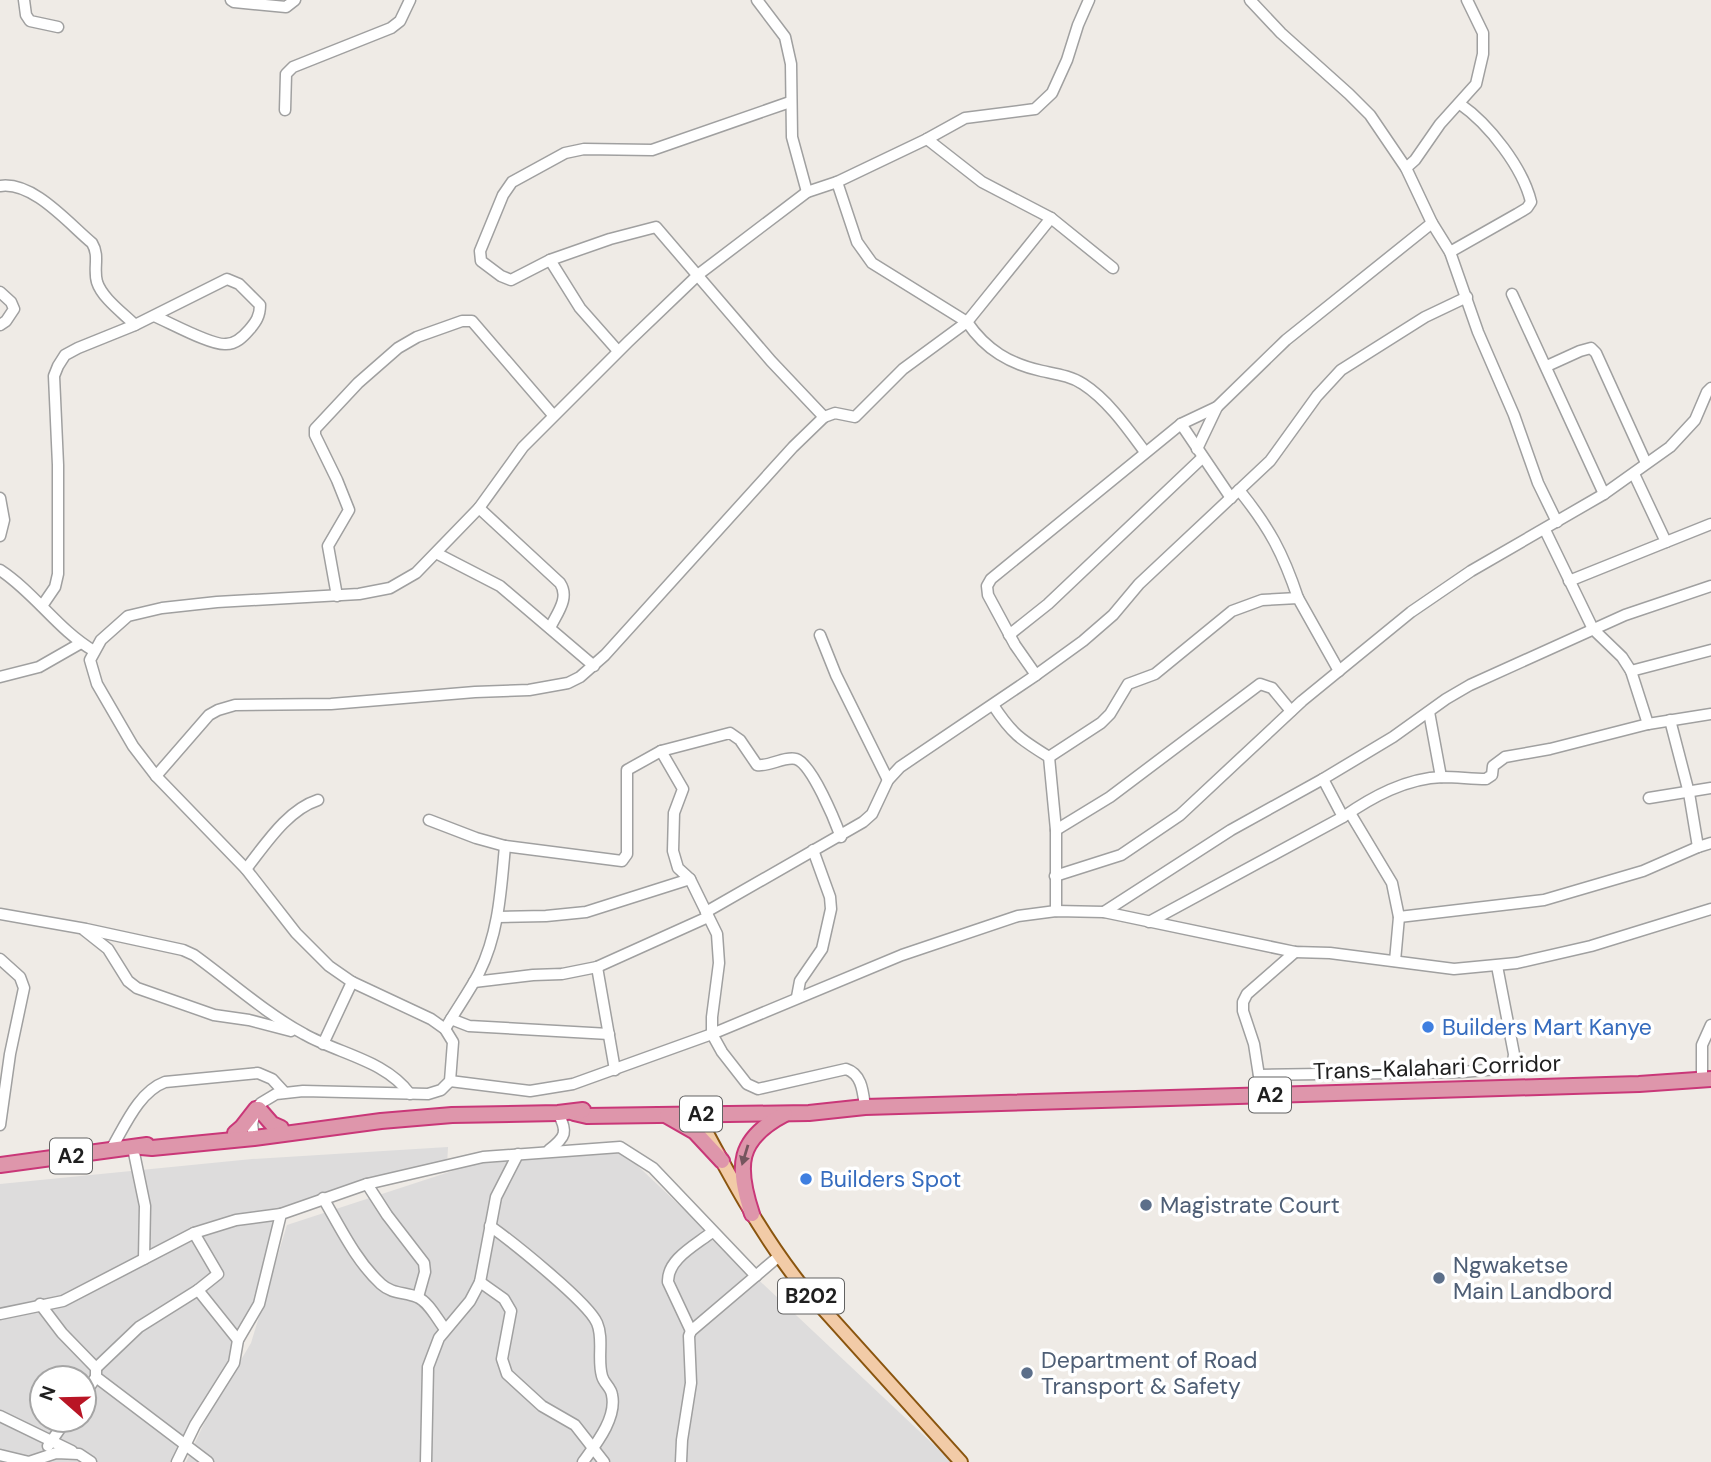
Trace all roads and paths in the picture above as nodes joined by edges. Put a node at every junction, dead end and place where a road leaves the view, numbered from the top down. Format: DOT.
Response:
graph roads {
  1 [pos="24,0"];
  2 [pos="231,0"];
  3 [pos="295,0"];
  4 [pos="410,0"];
  5 [pos="757,0"];
  6 [pos="1089,0"];
  7 [pos="1250,0"];
  8 [pos="1467,0"];
  9 [pos="58,27"];
  10 [pos="790,102"];
  11 [pos="1460,104"];
  12 [pos="285,110"];
  13 [pos="927,139"];
  14 [pos="1406,168"];
  15 [pos="837,182"];
  16 [pos="0,186"];
  17 [pos="807,192"];
  18 [pos="1051,218"];
  19 [pos="1432,223"];
  20 [pos="1450,252"];
  21 [pos="550,260"];
  22 [pos="1113,268"];
  23 [pos="699,274"];
  24 [pos="0,292"];
  25 [pos="1512,294"];
  26 [pos="1468,298"];
  27 [pos="153,316"];
  28 [pos="967,323"];
  29 [pos="135,325"];
  30 [pos="0,326"];
  31 [pos="618,351"];
  32 [pos="1547,366"];
  33 [pos="1711,388"];
  34 [pos="1217,407"];
  35 [pos="553,415"];
  36 [pos="824,418"];
  37 [pos="1181,424"];
  38 [pos="1145,453"];
  39 [pos="1199,453"];
  40 [pos="1646,463"];
  41 [pos="1634,474"];
  42 [pos="1239,490"];
  43 [pos="1604,494"];
  44 [pos="0,498"];
  45 [pos="1231,498"];
  46 [pos="478,509"];
  47 [pos="1557,522"];
  48 [pos="1711,524"];
  49 [pos="1545,530"];
  50 [pos="0,536"];
  51 [pos="1666,542"];
  52 [pos="436,553"];
  53 [pos="0,570"];
  54 [pos="1569,581"];
  55 [pos="1711,586"];
  56 [pos="337,596"];
  57 [pos="1298,598"];
  58 [pos="42,606"];
  59 [pos="550,628"];
  60 [pos="1593,629"];
  61 [pos="820,635"];
  62 [pos="1009,635"];
  63 [pos="81,643"];
  64 [pos="1711,650"];
  65 [pos="94,651"];
  66 [pos="594,666"];
  67 [pos="1339,671"];
  68 [pos="1630,671"];
  69 [pos="1036,675"];
  70 [pos="0,677"];
  71 [pos="993,705"];
  72 [pos="1291,711"];
  73 [pos="1429,712"];
  74 [pos="1711,714"];
  75 [pos="1671,720"];
  76 [pos="1648,724"];
  77 [pos="661,751"];
  78 [pos="1049,757"];
  79 [pos="156,776"];
  80 [pos="1441,777"];
  81 [pos="1323,779"];
  82 [pos="888,780"];
  83 [pos="1711,788"];
  84 [pos="1689,793"];
  85 [pos="1649,798"];
  86 [pos="318,800"];
  87 [pos="1346,815"];
  88 [pos="429,820"];
  89 [pos="1056,830"];
  90 [pos="841,836"];
  91 [pos="1711,844"];
  92 [pos="505,846"];
  93 [pos="1698,847"];
  94 [pos="813,850"];
  95 [pos="246,869"];
  96 [pos="1055,876"];
  97 [pos="690,879"];
  98 [pos="1711,909"];
  99 [pos="1056,911"];
  100 [pos="1104,912"];
  101 [pos="0,914"];
  102 [pos="707,914"];
  103 [pos="498,917"];
  104 [pos="1399,917"];
  105 [pos="1149,922"];
  106 [pos="81,928"];
  107 [pos="1295,952"];
  108 [pos="0,960"];
  109 [pos="1395,961"];
  110 [pos="1497,965"];
  111 [pos="597,967"];
  112 [pos="352,982"];
  113 [pos="474,982"];
  114 [pos="797,998"];
  115 [pos="448,1024"];
  116 [pos="1711,1025"];
  117 [pos="302,1034"];
  118 [pos="608,1034"];
  119 [pos="712,1034"];
  120 [pos="323,1044"];
  121 [pos="0,1045"];
  122 [pos="10,1054"];
  123 [pos="1706,1060"];
  124 [pos="615,1070"];
  125 [pos="1259,1075"];
  126 [pos="1706,1080"];
  127 [pos="450,1081"];
  128 [pos="284,1092"];
  129 [pos="410,1094"];
  130 [pos="1262,1095"];
  131 [pos="259,1107"];
  132 [pos="865,1107"];
  133 [pos="828,1109"];
  134 [pos="695,1110"];
  135 [pos="574,1113"];
  136 [pos="786,1113"];
  137 [pos="558,1114"];
  138 [pos="663,1114"];
  139 [pos="381,1121"];
  140 [pos="0,1125"];
  141 [pos="281,1128"];
  142 [pos="235,1133"];
  143 [pos="257,1134"];
  144 [pos="137,1147"];
  145 [pos="548,1151"];
  146 [pos="110,1152"];
  147 [pos="518,1154"];
  148 [pos="722,1161"];
  149 [pos="0,1165"];
  150 [pos="367,1184"];
  151 [pos="323,1199"];
  152 [pos="281,1214"];
  153 [pos="752,1214"];
  154 [pos="490,1226"];
  155 [pos="712,1232"];
  156 [pos="194,1233"];
  157 [pos="778,1256"];
  158 [pos="144,1259"];
  159 [pos="757,1276"];
  160 [pos="480,1282"];
  161 [pos="198,1290"];
  162 [pos="418,1297"];
  163 [pos="40,1304"];
  164 [pos="0,1314"];
  165 [pos="445,1329"];
  166 [pos="691,1331"];
  167 [pos="238,1340"];
  168 [pos="89,1364"];
  169 [pos="98,1370"];
  170 [pos="98,1374"];
  171 [pos="0,1416"];
  172 [pos="56,1434"];
  173 [pos="51,1442"];
  174 [pos="185,1444"];
  175 [pos="592,1449"];
  176 [pos="79,1454"];
  177 [pos="0,1455"];
  178 [pos="29,1462"];
  179 [pos="91,1462"];
  180 [pos="177,1462"];
  181 [pos="208,1462"];
  182 [pos="426,1462"];
  183 [pos="583,1462"];
  184 [pos="604,1462"];
  185 [pos="681,1462"];
  186 [pos="961,1462"];
  1 -- 9 [label="street"];
  2 -- 3 [label="street"];
  4 -- 12 [label="street"];
  5 -- 10 [label="street"];
  6 -- 13 [label="street"];
  7 -- 14 [label="street"];
  8 -- 11 [label="street"];
  10 -- 17 [label="street"];
  10 -- 21 [label="street"];
  11 -- 14 [label="street"];
  11 -- 20 [label="street"];
  13 -- 15 [label="street"];
  13 -- 18 [label="street"];
  14 -- 19 [label="street"];
  15 -- 17 [label="street"];
  15 -- 28 [label="street"];
  16 -- 29 [label="street"];
  17 -- 23 [label="street"];
  18 -- 22 [label="street"];
  18 -- 28 [label="street"];
  19 -- 20 [label="street"];
  19 -- 34 [label="street"];
  20 -- 26 [label="street"];
  21 -- 23 [label="street"];
  21 -- 31 [label="street"];
  23 -- 31 [label="street"];
  23 -- 36 [label="street"];
  24 -- 30 [label="street"];
  25 -- 32 [label="street"];
  26 -- 42 [label="street"];
  26 -- 47 [label="street"];
  27 -- 27 [label="street"];
  27 -- 29 [label="street"];
  28 -- 36 [label="street"];
  28 -- 38 [label="street"];
  29 -- 58 [label="street"];
  31 -- 35 [label="street"];
  32 -- 40 [label="street"];
  32 -- 43 [label="street"];
  33 -- 40 [label="street"];
  34 -- 37 [label="street"];
  34 -- 39 [label="street"];
  35 -- 46 [label="street"];
  35 -- 56 [label="street"];
  36 -- 66 [label="street"];
  37 -- 38 [label="street"];
  37 -- 39 [label="street"];
  38 -- 62 [label="street"];
  39 -- 45 [label="street"];
  39 -- 62 [label="street"];
  40 -- 41 [label="street"];
  41 -- 43 [label="street"];
  41 -- 51 [label="street"];
  42 -- 45 [label="street"];
  42 -- 57 [label="street"];
  43 -- 47 [label="street"];
  44 -- 50 [label="street"];
  45 -- 69 [label="street"];
  46 -- 52 [label="street"];
  46 -- 59 [label="street"];
  47 -- 49 [label="street"];
  48 -- 51 [label="street"];
  49 -- 54 [label="street"];
  49 -- 67 [label="street"];
  51 -- 54 [label="street"];
  52 -- 56 [label="street"];
  52 -- 59 [label="street"];
  53 -- 58 [label="street"];
  54 -- 60 [label="street"];
  55 -- 60 [label="street"];
  56 -- 65 [label="street"];
  57 -- 67 [label="street"];
  57 -- 78 [label="street"];
  58 -- 63 [label="street"];
  59 -- 66 [label="street"];
  60 -- 68 [label="street"];
  60 -- 73 [label="street"];
  61 -- 82 [label="street"];
  62 -- 69 [label="street"];
  63 -- 65 [label="street"];
  63 -- 70 [label="street"];
  64 -- 68 [label="street"];
  65 -- 79 [label="street"];
  66 -- 79 [label="street"];
  67 -- 72 [label="street"];
  68 -- 76 [label="street"];
  69 -- 71 [label="street"];
  71 -- 78 [label="street"];
  71 -- 82 [label="street"];
  72 -- 89 [label="street"];
  72 -- 96 [label="street"];
  73 -- 80 [label="street"];
  73 -- 81 [label="street"];
  74 -- 75 [label="street"];
  75 -- 76 [label="street"];
  75 -- 84 [label="street"];
  76 -- 80 [label="street"];
  77 -- 90 [label="street"];
  77 -- 92 [label="street"];
  77 -- 97 [label="street"];
  78 -- 89 [label="street"];
  79 -- 95 [label="street"];
  80 -- 87 [label="street"];
  81 -- 87 [label="street"];
  81 -- 100 [label="street"];
  82 -- 90 [label="street"];
  83 -- 84 [label="street"];
  84 -- 85 [label="street"];
  84 -- 93 [label="street"];
  86 -- 95 [label="street"];
  87 -- 104 [label="street"];
  87 -- 105 [label="street"];
  88 -- 92 [label="street"];
  89 -- 96 [label="street"];
  90 -- 94 [label="street"];
  91 -- 93 [label="street"];
  92 -- 103 [label="street"];
  93 -- 104 [label="street"];
  94 -- 102 [label="street"];
  94 -- 114 [label="street"];
  95 -- 112 [label="street"];
  96 -- 99 [label="street"];
  97 -- 102 [label="street"];
  97 -- 103 [label="street"];
  98 -- 110 [label="street"];
  99 -- 100 [label="street"];
  99 -- 114 [label="street"];
  100 -- 105 [label="street"];
  101 -- 106 [label="street"];
  102 -- 111 [label="street"];
  102 -- 119 [label="street"];
  103 -- 113 [label="street"];
  104 -- 109 [label="street"];
  105 -- 107 [label="street"];
  106 -- 117 [label="street"];
  106 -- 117 [label="street"];
  107 -- 109 [label="street"];
  107 -- 125 [label="street"];
  108 -- 122 [label="street"];
  109 -- 110 [label="street"];
  110 -- 125 [label="street"];
  111 -- 113 [label="street"];
  111 -- 118 [label="street"];
  112 -- 115 [label="street"];
  112 -- 120 [label="street"];
  113 -- 115 [label="street"];
  114 -- 119 [label="street"];
  115 -- 118 [label="street"];
  115 -- 127 [label="street"];
  116 -- 123 [label="street"];
  117 -- 120 [label="street"];
  118 -- 124 [label="street"];
  119 -- 124 [label="street"];
  119 -- 132 [label="street"];
  120 -- 129 [label="street"];
  121 -- 122 [label="street"];
  122 -- 140 [label="street"];
  123 -- 126 [label="street"];
  124 -- 127 [label="street"];
  125 -- 130 [label="street"];
  126 -- 130 [label="highway, Trans-Kalahari Corridor / A2"];
  127 -- 129 [label="street"];
  128 -- 129 [label="street"];
  128 -- 131 [label="street"];
  128 -- 146 [label="street"];
  130 -- 132 [label="highway, Trans-Kalahari Corridor / A2"];
  131 -- 141 [label="highway"];
  131 -- 142 [label="highway"];
  131 -- 143 [label="street"];
  132 -- 133 [label="highway, Trans-Kalahari Corridor / A2"];
  133 -- 134 [label="highway, Trans-Kalahari Corridor / A2"];
  133 -- 136 [label="highway, Trans-Kalahari Corridor / A2"];
  134 -- 135 [label="highway, Trans-Kalahari Corridor / A2"];
  134 -- 136 [label="highway, Trans-Kalahari Corridor / A2"];
  134 -- 138 [label="highway, Trans-Kalahari Corridor / A2"];
  134 -- 148 [label="main road, B202"];
  135 -- 137 [label="highway, Trans-Kalahari Corridor / A2"];
  135 -- 138 [label="highway, Trans-Kalahari Corridor / A2"];
  136 -- 153 [label="highway, one-way"];
  137 -- 139 [label="highway, Trans-Kalahari Corridor / A2"];
  137 -- 145 [label="street"];
  138 -- 148 [label="highway"];
  139 -- 141 [label="highway, Trans-Kalahari Corridor / A2"];
  139 -- 143 [label="highway, Trans-Kalahari Corridor / A2"];
  141 -- 143 [label="highway, Trans-Kalahari Corridor / A2"];
  142 -- 143 [label="highway, A2"];
  142 -- 144 [label="highway, A2"];
  143 -- 144 [label="highway, A2"];
  144 -- 146 [label="highway, A2"];
  144 -- 158 [label="street"];
  145 -- 147 [label="street"];
  145 -- 155 [label="street"];
  146 -- 149 [label="highway, A2"];
  147 -- 150 [label="street"];
  147 -- 154 [label="street"];
  148 -- 153 [label="main road, B202"];
  150 -- 151 [label="street"];
  150 -- 162 [label="street"];
  151 -- 152 [label="street"];
  151 -- 162 [label="street"];
  152 -- 156 [label="street"];
  152 -- 167 [label="street"];
  153 -- 157 [label="main road, B202"];
  154 -- 160 [label="street"];
  154 -- 175 [label="street"];
  155 -- 159 [label="street"];
  155 -- 166 [label="street"];
  156 -- 158 [label="street"];
  156 -- 161 [label="street"];
  157 -- 159 [label="street"];
  157 -- 186 [label="main road, B202"];
  158 -- 163 [label="street"];
  159 -- 166 [label="street"];
  160 -- 165 [label="street"];
  160 -- 175 [label="street"];
  161 -- 167 [label="street"];
  161 -- 169 [label="street"];
  162 -- 165 [label="street"];
  163 -- 164 [label="street"];
  163 -- 168 [label="street"];
  165 -- 182 [label="street"];
  166 -- 185 [label="street"];
  167 -- 174 [label="street"];
  170 -- 174 [label="street"];
  171 -- 173 [label="street"];
  172 -- 173 [label="street"];
  173 -- 176 [label="street"];
  173 -- 178 [label="street"];
  174 -- 180 [label="street"];
  174 -- 181 [label="street"];
  175 -- 183 [label="street"];
  175 -- 184 [label="street"];
  176 -- 178 [label="street"];
  176 -- 179 [label="street"];
  177 -- 178 [label="street"];
}
